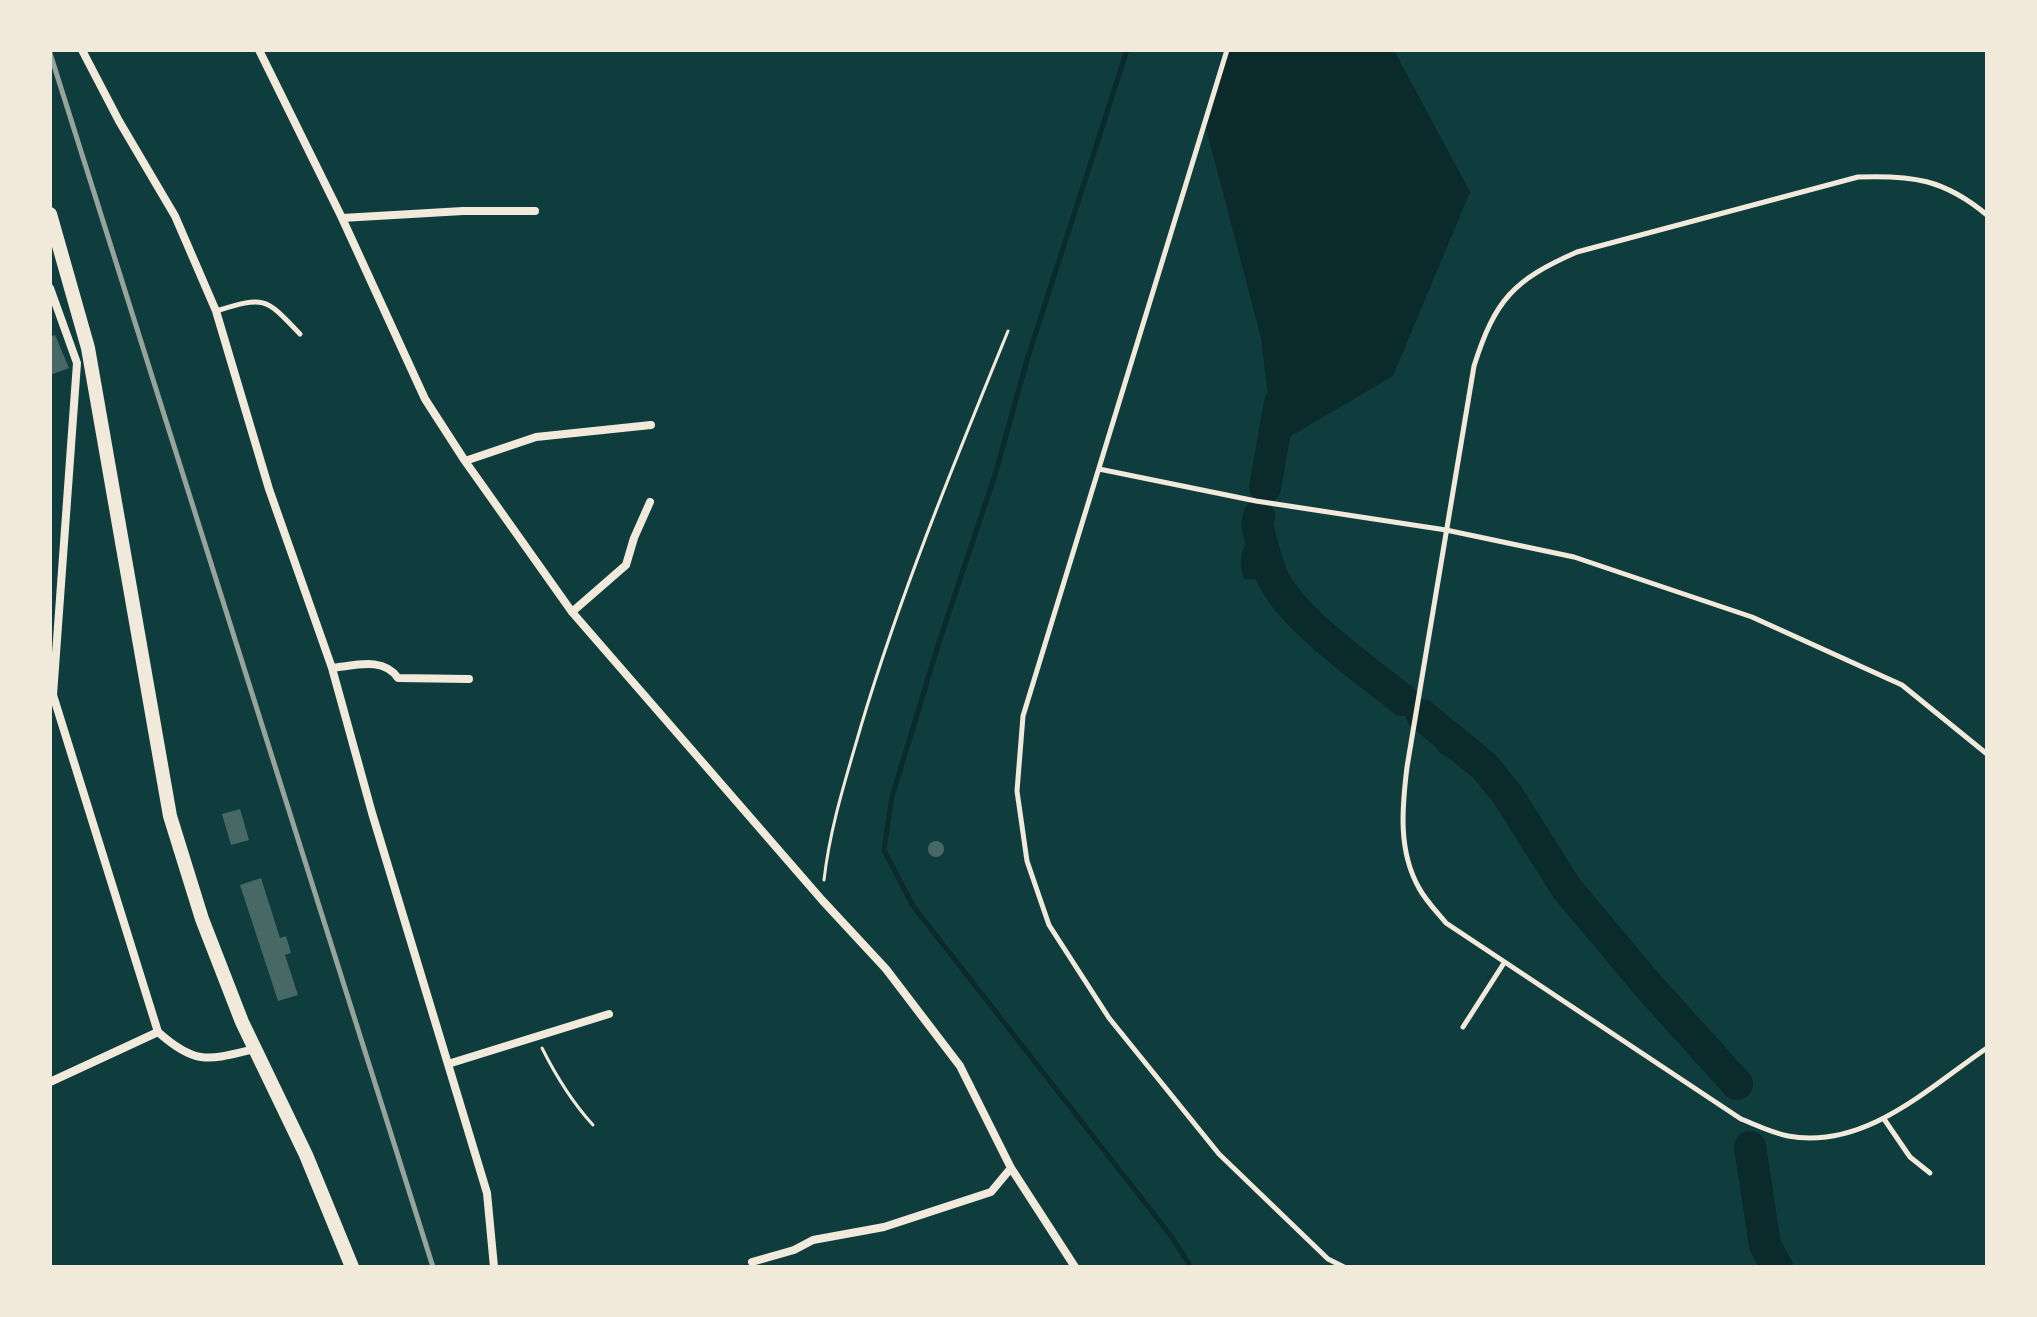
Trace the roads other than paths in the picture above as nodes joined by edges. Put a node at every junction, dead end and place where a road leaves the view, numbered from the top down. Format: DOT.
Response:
graph roads {
  1 [pos="95,50"];
  2 [pos="259,50"];
  3 [pos="1227,50"];
  4 [pos="83,52"];
  5 [pos="535,211"];
  6 [pos="50,214"];
  7 [pos="1987,215"];
  8 [pos="342,218"];
  9 [pos="50,288"];
  10 [pos="216,311"];
  11 [pos="300,334"];
  12 [pos="651,425"];
  13 [pos="465,461"];
  14 [pos="1099,469"];
  15 [pos="650,502"];
  16 [pos="1446,530"];
  17 [pos="572,612"];
  18 [pos="332,668"];
  19 [pos="469,679"];
  20 [pos="52,696"];
  21 [pos="1987,754"];
  22 [pos="1504,963"];
  23 [pos="609,1014"];
  24 [pos="1463,1027"];
  25 [pos="158,1032"];
  26 [pos="1987,1048"];
  27 [pos="255,1049"];
  28 [pos="448,1064"];
  29 [pos="50,1082"];
  30 [pos="1884,1119"];
  31 [pos="1011,1168"];
  32 [pos="1930,1173"];
  33 [pos="752,1262"];
  34 [pos="352,1267"];
  35 [pos="494,1267"];
  36 [pos="1075,1267"];
  37 [pos="1344,1267"];
  1 -- 4 [label="street"];
  2 -- 8 [label="street"];
  3 -- 14 [label="lane"];
  4 -- 10 [label="street"];
  5 -- 8 [label="street"];
  6 -- 27 [label="main road"];
  7 -- 16 [label="lane"];
  8 -- 13 [label="street"];
  9 -- 20 [label="street"];
  10 -- 11 [label="lane"];
  10 -- 18 [label="street"];
  12 -- 13 [label="street"];
  13 -- 17 [label="street"];
  14 -- 16 [label="lane"];
  14 -- 37 [label="lane"];
  15 -- 17 [label="street"];
  16 -- 21 [label="lane"];
  16 -- 22 [label="lane"];
  17 -- 31 [label="street"];
  18 -- 19 [label="street"];
  18 -- 28 [label="street"];
  20 -- 25 [label="street"];
  22 -- 24 [label="lane"];
  22 -- 30 [label="lane"];
  23 -- 28 [label="street"];
  25 -- 27 [label="street"];
  25 -- 29 [label="street"];
  26 -- 30 [label="lane"];
  27 -- 34 [label="main road"];
  28 -- 35 [label="street"];
  30 -- 32 [label="lane"];
  31 -- 33 [label="street"];
  31 -- 36 [label="street"];
}
